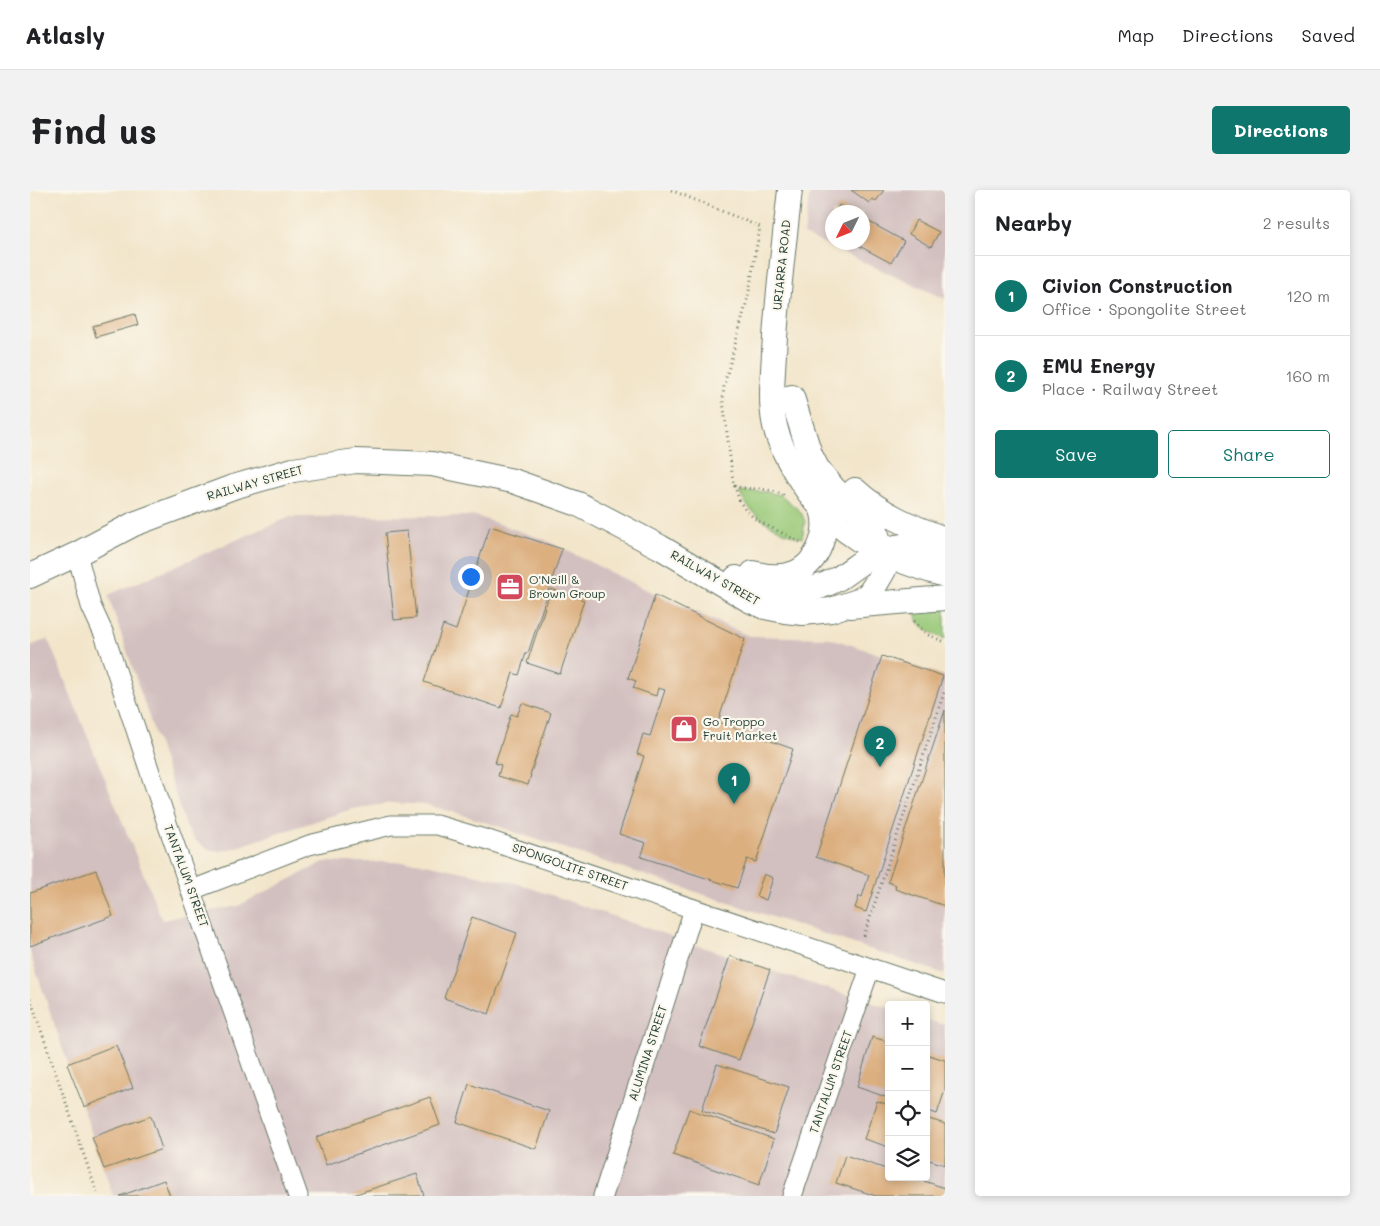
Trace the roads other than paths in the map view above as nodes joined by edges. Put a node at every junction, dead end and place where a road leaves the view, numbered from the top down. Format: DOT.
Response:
graph roads {
  1 [pos="790,190"];
  2 [pos="776,330"];
  3 [pos="792,397"];
  4 [pos="822,509"];
  5 [pos="945,539"];
  6 [pos="660,547"];
  7 [pos="945,552"];
  8 [pos="881,553"];
  9 [pos="77,554"];
  10 [pos="703,561"];
  11 [pos="945,575"];
  12 [pos="30,576"];
  13 [pos="945,598"];
  14 [pos="844,606"];
  15 [pos="192,890"];
  16 [pos="694,909"];
  17 [pos="870,968"];
  18 [pos="945,993"];
  19 [pos="298,1196"];
  20 [pos="603,1196"];
  21 [pos="792,1196"];
  1 -- 2 [label="main road, URIARRA ROAD"];
  2 -- 3 [label="main road"];
  2 -- 4 [label="main road, URIARRA ROAD"];
  3 -- 5 [label="main road"];
  3 -- 8 [label="main road, RAILWAY STREET"];
  4 -- 8 [label="main road, URIARRA ROAD"];
  4 -- 10 [label="main road, RAILWAY STREET"];
  6 -- 9 [label="main road, RAILWAY STREET"];
  6 -- 10 [label="main road, RAILWAY STREET"];
  6 -- 14 [label="main road, RAILWAY STREET"];
  7 -- 8 [label="main road, RAILWAY STREET"];
  8 -- 10 [label="main road, RAILWAY STREET"];
  8 -- 11 [label="main road, URIARRA ROAD"];
  8 -- 14 [label="main road, RAILWAY STREET"];
  9 -- 12 [label="main road, RAILWAY STREET"];
  9 -- 15 [label="street, TANTALUM STREET"];
  13 -- 14 [label="main road"];
  15 -- 16 [label="street, SPONGOLITE STREET"];
  15 -- 19 [label="street, TANTALUM STREET"];
  16 -- 17 [label="street, SPONGOLITE STREET"];
  16 -- 20 [label="street, ALUMINA STREET"];
  17 -- 18 [label="street, SPONGOLITE STREET"];
  17 -- 21 [label="street, TANTALUM STREET"];
}
